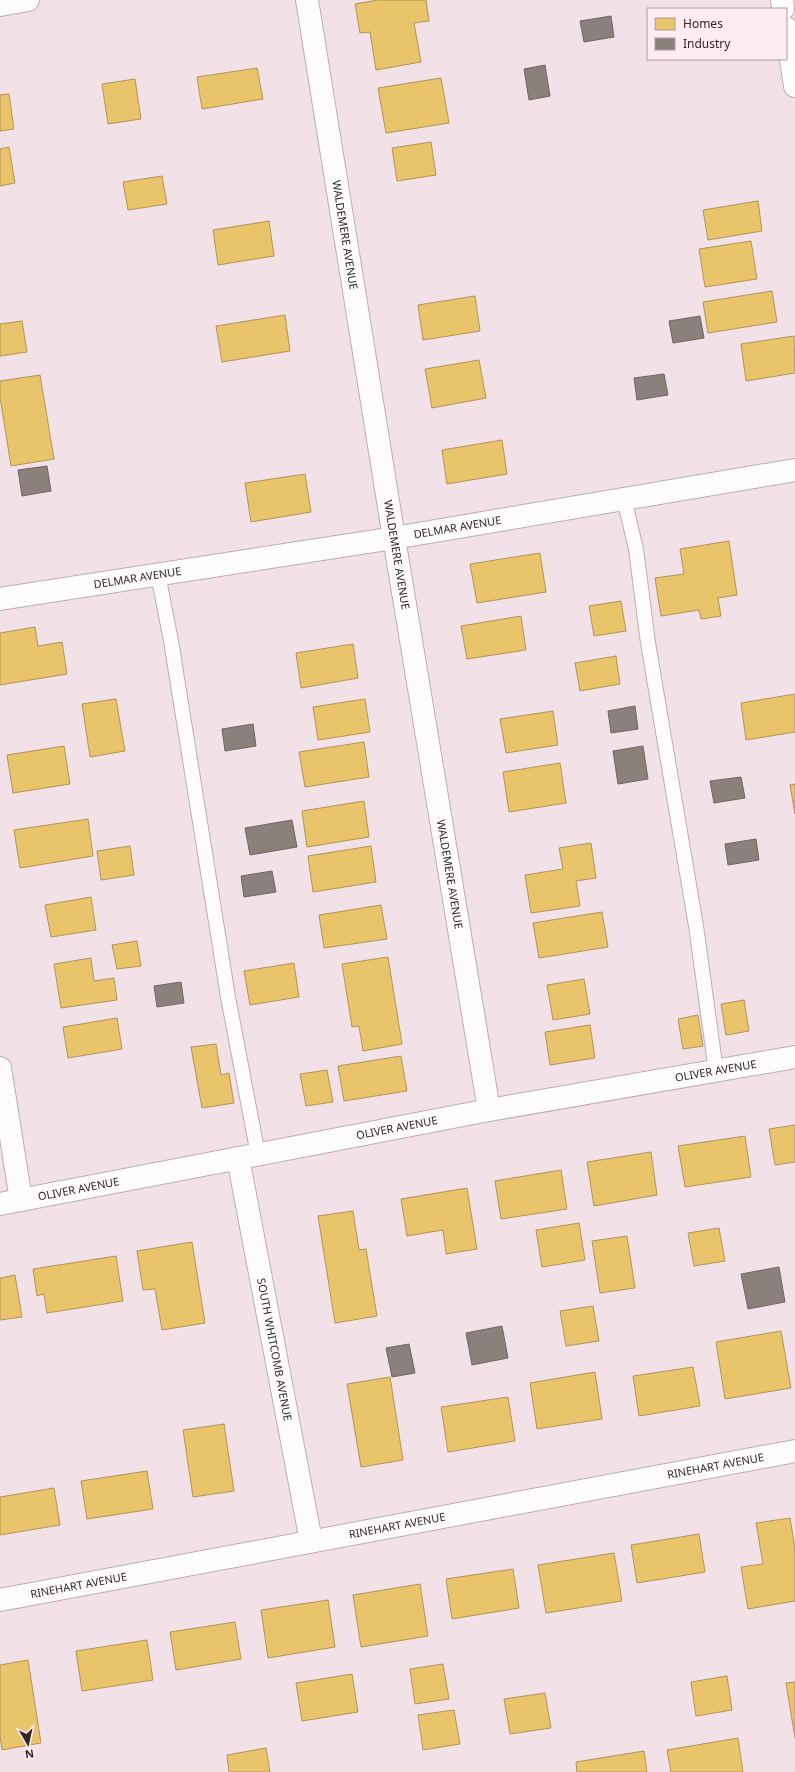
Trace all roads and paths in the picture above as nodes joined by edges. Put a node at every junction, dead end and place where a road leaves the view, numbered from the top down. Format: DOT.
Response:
graph roads {
  1 [pos="28,0"];
  2 [pos="307,0"];
  3 [pos="0,4"];
  4 [pos="787,34"];
  5 [pos="795,86"];
  6 [pos="795,470"];
  7 [pos="622,499"];
  8 [pos="394,538"];
  9 [pos="158,574"];
  10 [pos="0,599"];
  11 [pos="795,1057"];
  12 [pos="0,1068"];
  13 [pos="716,1071"];
  14 [pos="489,1110"];
  15 [pos="248,1157"];
  16 [pos="21,1200"];
  17 [pos="0,1204"];
  18 [pos="795,1451"];
  19 [pos="311,1541"];
  20 [pos="0,1600"];
  1 -- 3 [label="street"];
  2 -- 8 [label="street, WALDEMERE AVENUE"];
  4 -- 5 [label="street"];
  6 -- 7 [label="street, DELMAR AVENUE"];
  7 -- 8 [label="street, DELMAR AVENUE"];
  7 -- 13 [label="lane"];
  8 -- 9 [label="street, DELMAR AVENUE"];
  8 -- 14 [label="street, WALDEMERE AVENUE"];
  9 -- 10 [label="street, DELMAR AVENUE"];
  9 -- 15 [label="lane"];
  11 -- 13 [label="street, OLIVER AVENUE"];
  12 -- 16 [label="street"];
  13 -- 14 [label="street, OLIVER AVENUE"];
  14 -- 15 [label="street, OLIVER AVENUE"];
  15 -- 16 [label="street, OLIVER AVENUE"];
  15 -- 19 [label="street, SOUTH WHITCOMB AVENUE"];
  16 -- 17 [label="street, OLIVER AVENUE"];
  18 -- 19 [label="street, RINEHART AVENUE"];
  19 -- 20 [label="street, RINEHART AVENUE"];
}
